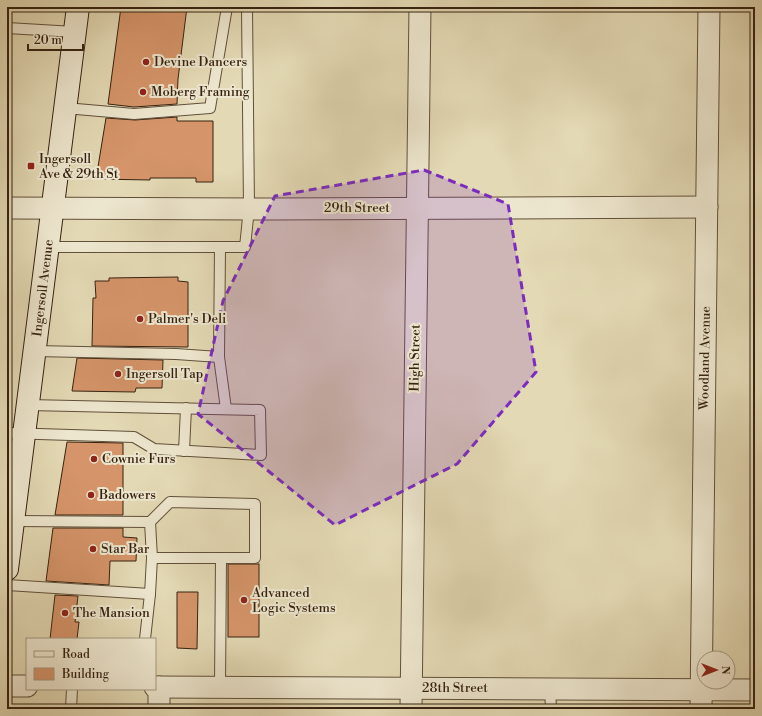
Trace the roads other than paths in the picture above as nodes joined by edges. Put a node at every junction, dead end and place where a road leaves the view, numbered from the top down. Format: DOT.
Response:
graph roads {
  1 [pos="78,7"];
  2 [pos="227,7"];
  3 [pos="247,7"];
  4 [pos="420,7"];
  5 [pos="710,7"];
  6 [pos="7,28"];
  7 [pos="75,32"];
  8 [pos="65,108"];
  9 [pos="417,207"];
  10 [pos="707,207"];
  11 [pos="7,208"];
  12 [pos="53,208"];
  13 [pos="249,208"];
  14 [pos="48,247"];
  15 [pos="220,247"];
  16 [pos="35,351"];
  17 [pos="219,357"];
  18 [pos="28,405"];
  19 [pos="186,408"];
  20 [pos="226,409"];
  21 [pos="16,433"];
  22 [pos="184,451"];
  23 [pos="150,522"];
  24 [pos="10,531"];
  25 [pos="152,558"];
  26 [pos="221,558"];
  27 [pos="7,569"];
  28 [pos="7,585"];
  29 [pos="150,594"];
  30 [pos="145,638"];
  31 [pos="7,686"];
  32 [pos="26,686"];
  33 [pos="157,686"];
  34 [pos="220,687"];
  35 [pos="411,688"];
  36 [pos="550,688"];
  37 [pos="72,690"];
  38 [pos="755,690"];
  39 [pos="701,699"];
  40 [pos="71,709"];
  41 [pos="159,709"];
  42 [pos="411,709"];
  43 [pos="551,709"];
  1 -- 7 [label="main road, Ingersoll Avenue"];
  2 -- 8 [label="lane"];
  3 -- 13 [label="lane"];
  4 -- 9 [label="street, High Street"];
  5 -- 10 [label="street, Woodland Avenue"];
  6 -- 7 [label="lane"];
  7 -- 8 [label="main road, Ingersoll Avenue"];
  8 -- 12 [label="main road, Ingersoll Avenue"];
  9 -- 10 [label="street, 29th Street"];
  9 -- 13 [label="street, 29th Street"];
  9 -- 35 [label="street, High Street"];
  10 -- 39 [label="street, Woodland Avenue"];
  11 -- 12 [label="street, 29th Street"];
  12 -- 13 [label="street, 29th Street"];
  12 -- 14 [label="main road, Ingersoll Avenue"];
  13 -- 15 [label="lane"];
  14 -- 15 [label="lane"];
  14 -- 16 [label="main road, Ingersoll Avenue"];
  15 -- 17 [label="lane"];
  16 -- 17 [label="lane"];
  16 -- 18 [label="main road, Ingersoll Avenue"];
  17 -- 20 [label="lane"];
  18 -- 19 [label="lane"];
  18 -- 21 [label="main road, Ingersoll Avenue"];
  19 -- 20 [label="lane"];
  19 -- 22 [label="lane"];
  20 -- 22 [label="lane"];
  21 -- 22 [label="lane"];
  21 -- 24 [label="main road, Ingersoll Avenue"];
  23 -- 24 [label="lane"];
  23 -- 25 [label="lane"];
  23 -- 26 [label="lane"];
  24 -- 27 [label="main road, Ingersoll Avenue"];
  25 -- 26 [label="lane"];
  25 -- 29 [label="lane"];
  26 -- 34 [label="lane"];
  28 -- 29 [label="lane"];
  29 -- 30 [label="lane"];
  31 -- 32 [label="street"];
  33 -- 34 [label="street, 28th Street"];
  33 -- 41 [label="street"];
  34 -- 35 [label="street, 28th Street"];
  35 -- 36 [label="street, 28th Street"];
  35 -- 42 [label="street, High Street"];
  36 -- 39 [label="street, 28th Street"];
  36 -- 43 [label="lane"];
  37 -- 40 [label="lane"];
  38 -- 39 [label="street, 28th Street"];
}
